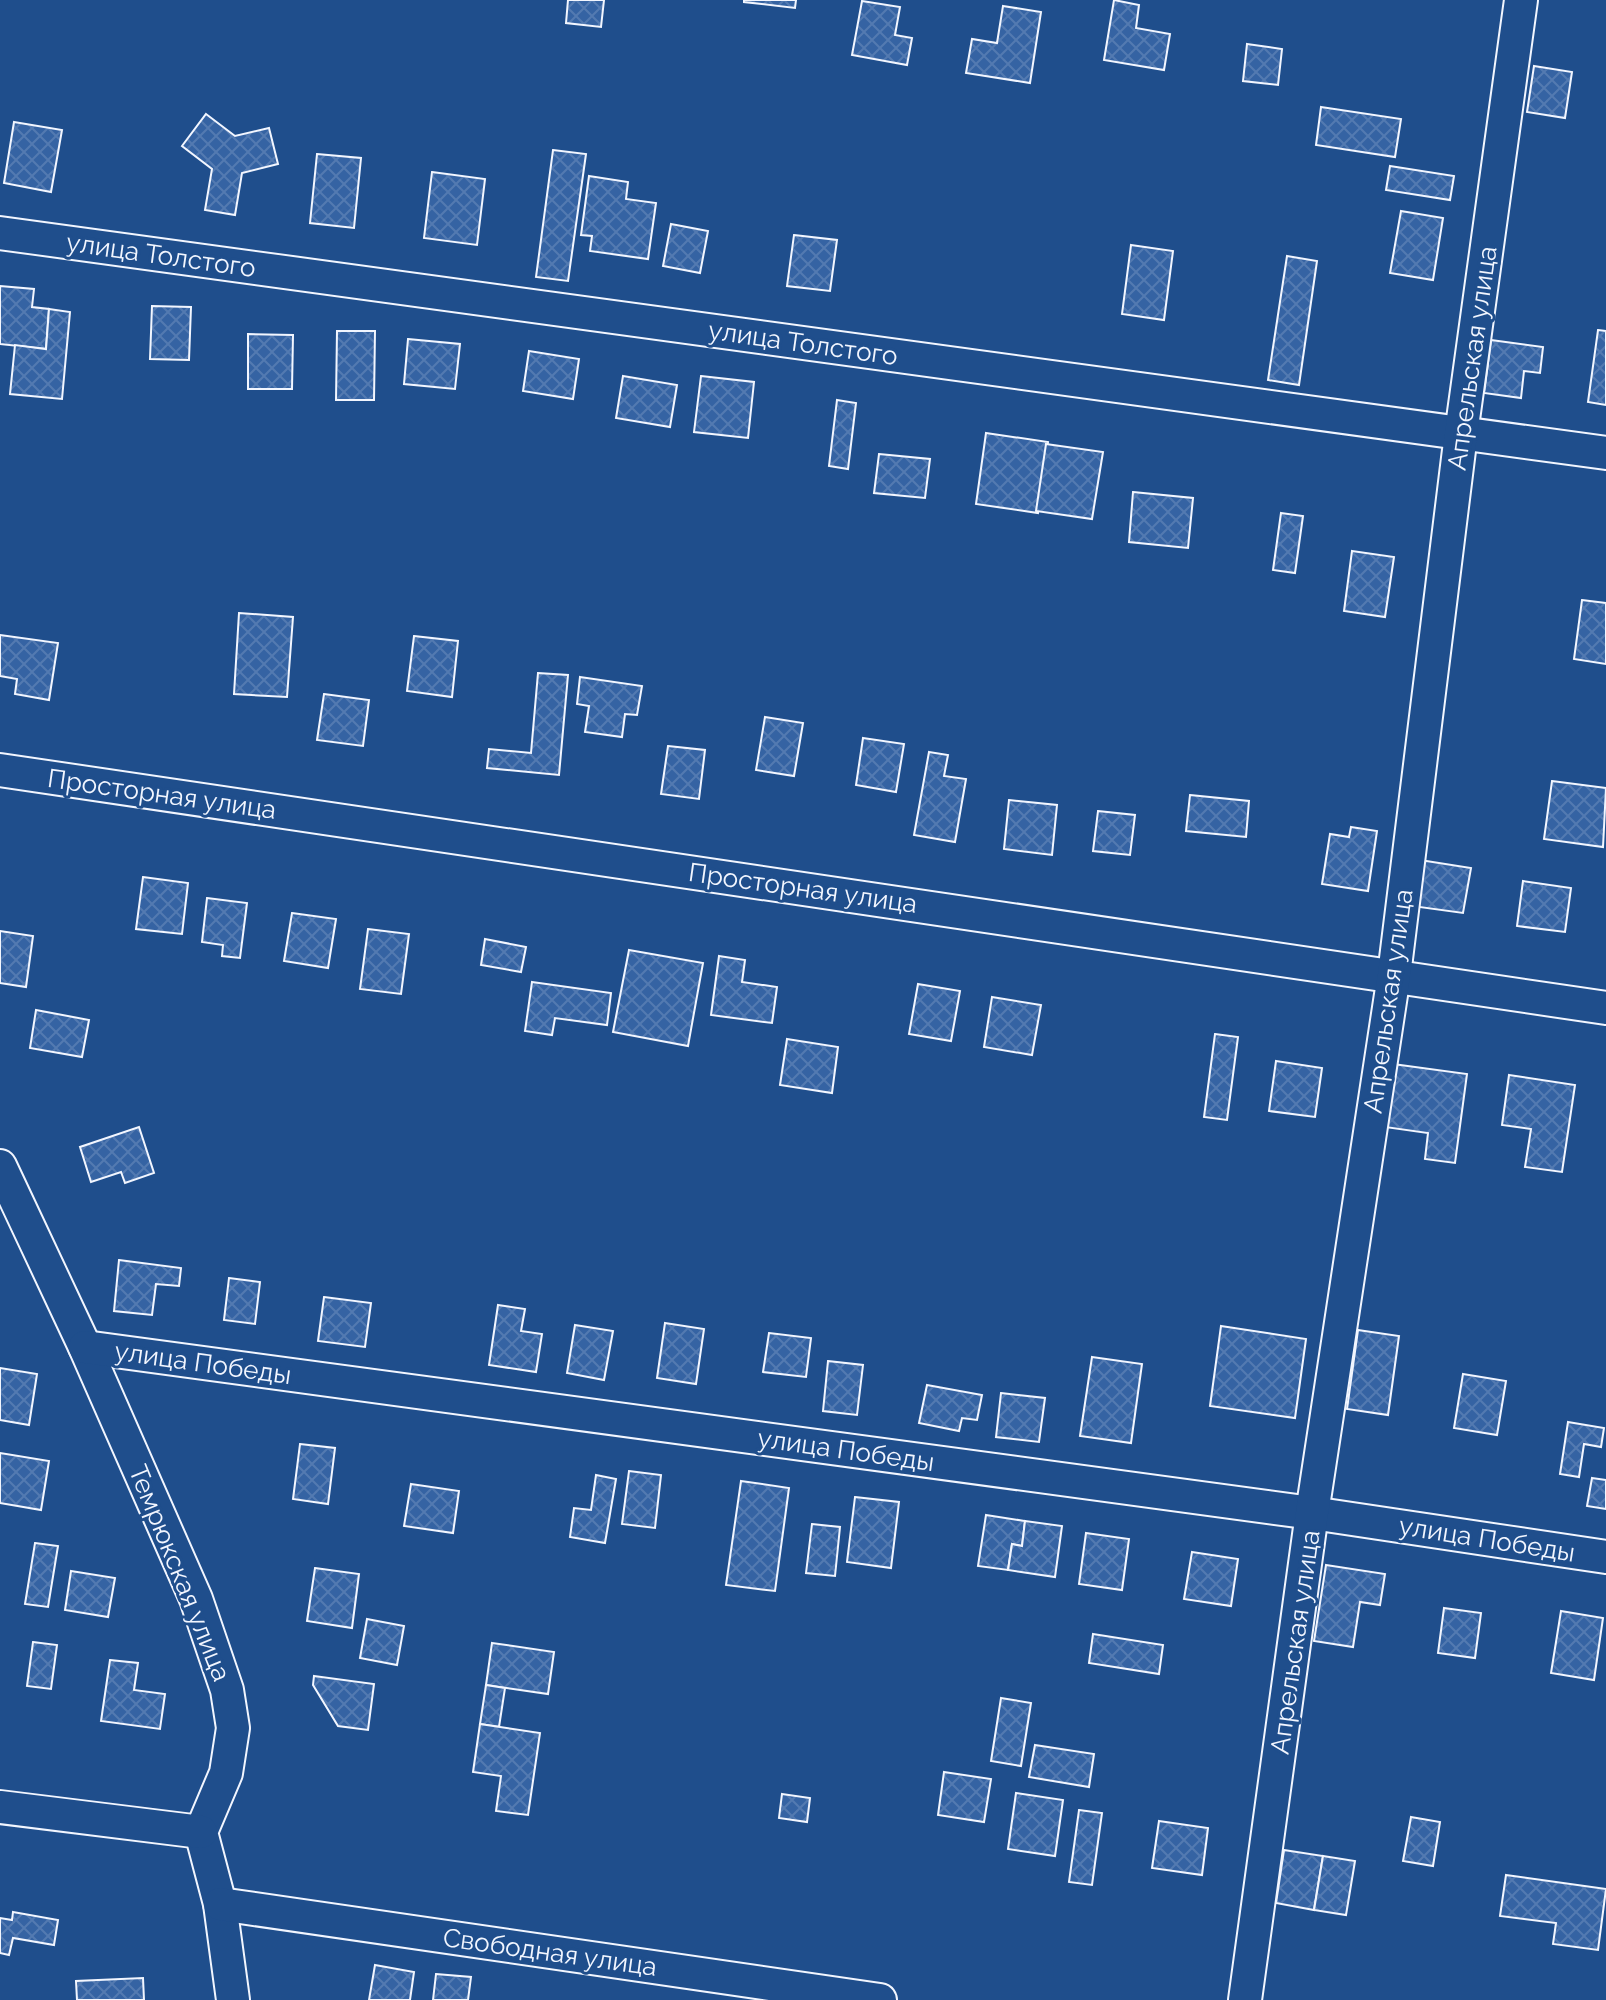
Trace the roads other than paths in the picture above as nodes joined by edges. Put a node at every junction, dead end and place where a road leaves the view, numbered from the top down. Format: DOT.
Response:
graph roads {
  1 [pos="1521,0"];
  2 [pos="0,233"];
  3 [pos="1461,434"];
  4 [pos="1606,453"];
  5 [pos="0,770"];
  6 [pos="1394,975"];
  7 [pos="1606,1008"];
  8 [pos="0,1166"];
  9 [pos="85,1347"];
  10 [pos="1312,1513"];
  11 [pos="1606,1557"];
  12 [pos="0,1807"];
  13 [pos="201,1832"];
  14 [pos="220,1904"];
  15 [pos="233,2000"];
  16 [pos="880,2000"];
  17 [pos="1245,2000"];
  1 -- 3 [label="street, Апрельская улица"];
  2 -- 3 [label="street, улица Толстого"];
  3 -- 4 [label="street, улица Толстого"];
  3 -- 6 [label="street, Апрельская улица"];
  5 -- 6 [label="street, Просторная улица"];
  6 -- 7 [label="street, Просторная улица"];
  6 -- 10 [label="street, Апрельская улица"];
  8 -- 9 [label="street, Темрюкская улица"];
  9 -- 10 [label="street, улица Победы"];
  9 -- 13 [label="street, Темрюкская улица"];
  10 -- 11 [label="street, улица Победы"];
  10 -- 17 [label="street, Апрельская улица"];
  12 -- 13 [label="street"];
  13 -- 14 [label="street"];
  14 -- 15 [label="street"];
  14 -- 16 [label="street, Свободная улица"];
}
